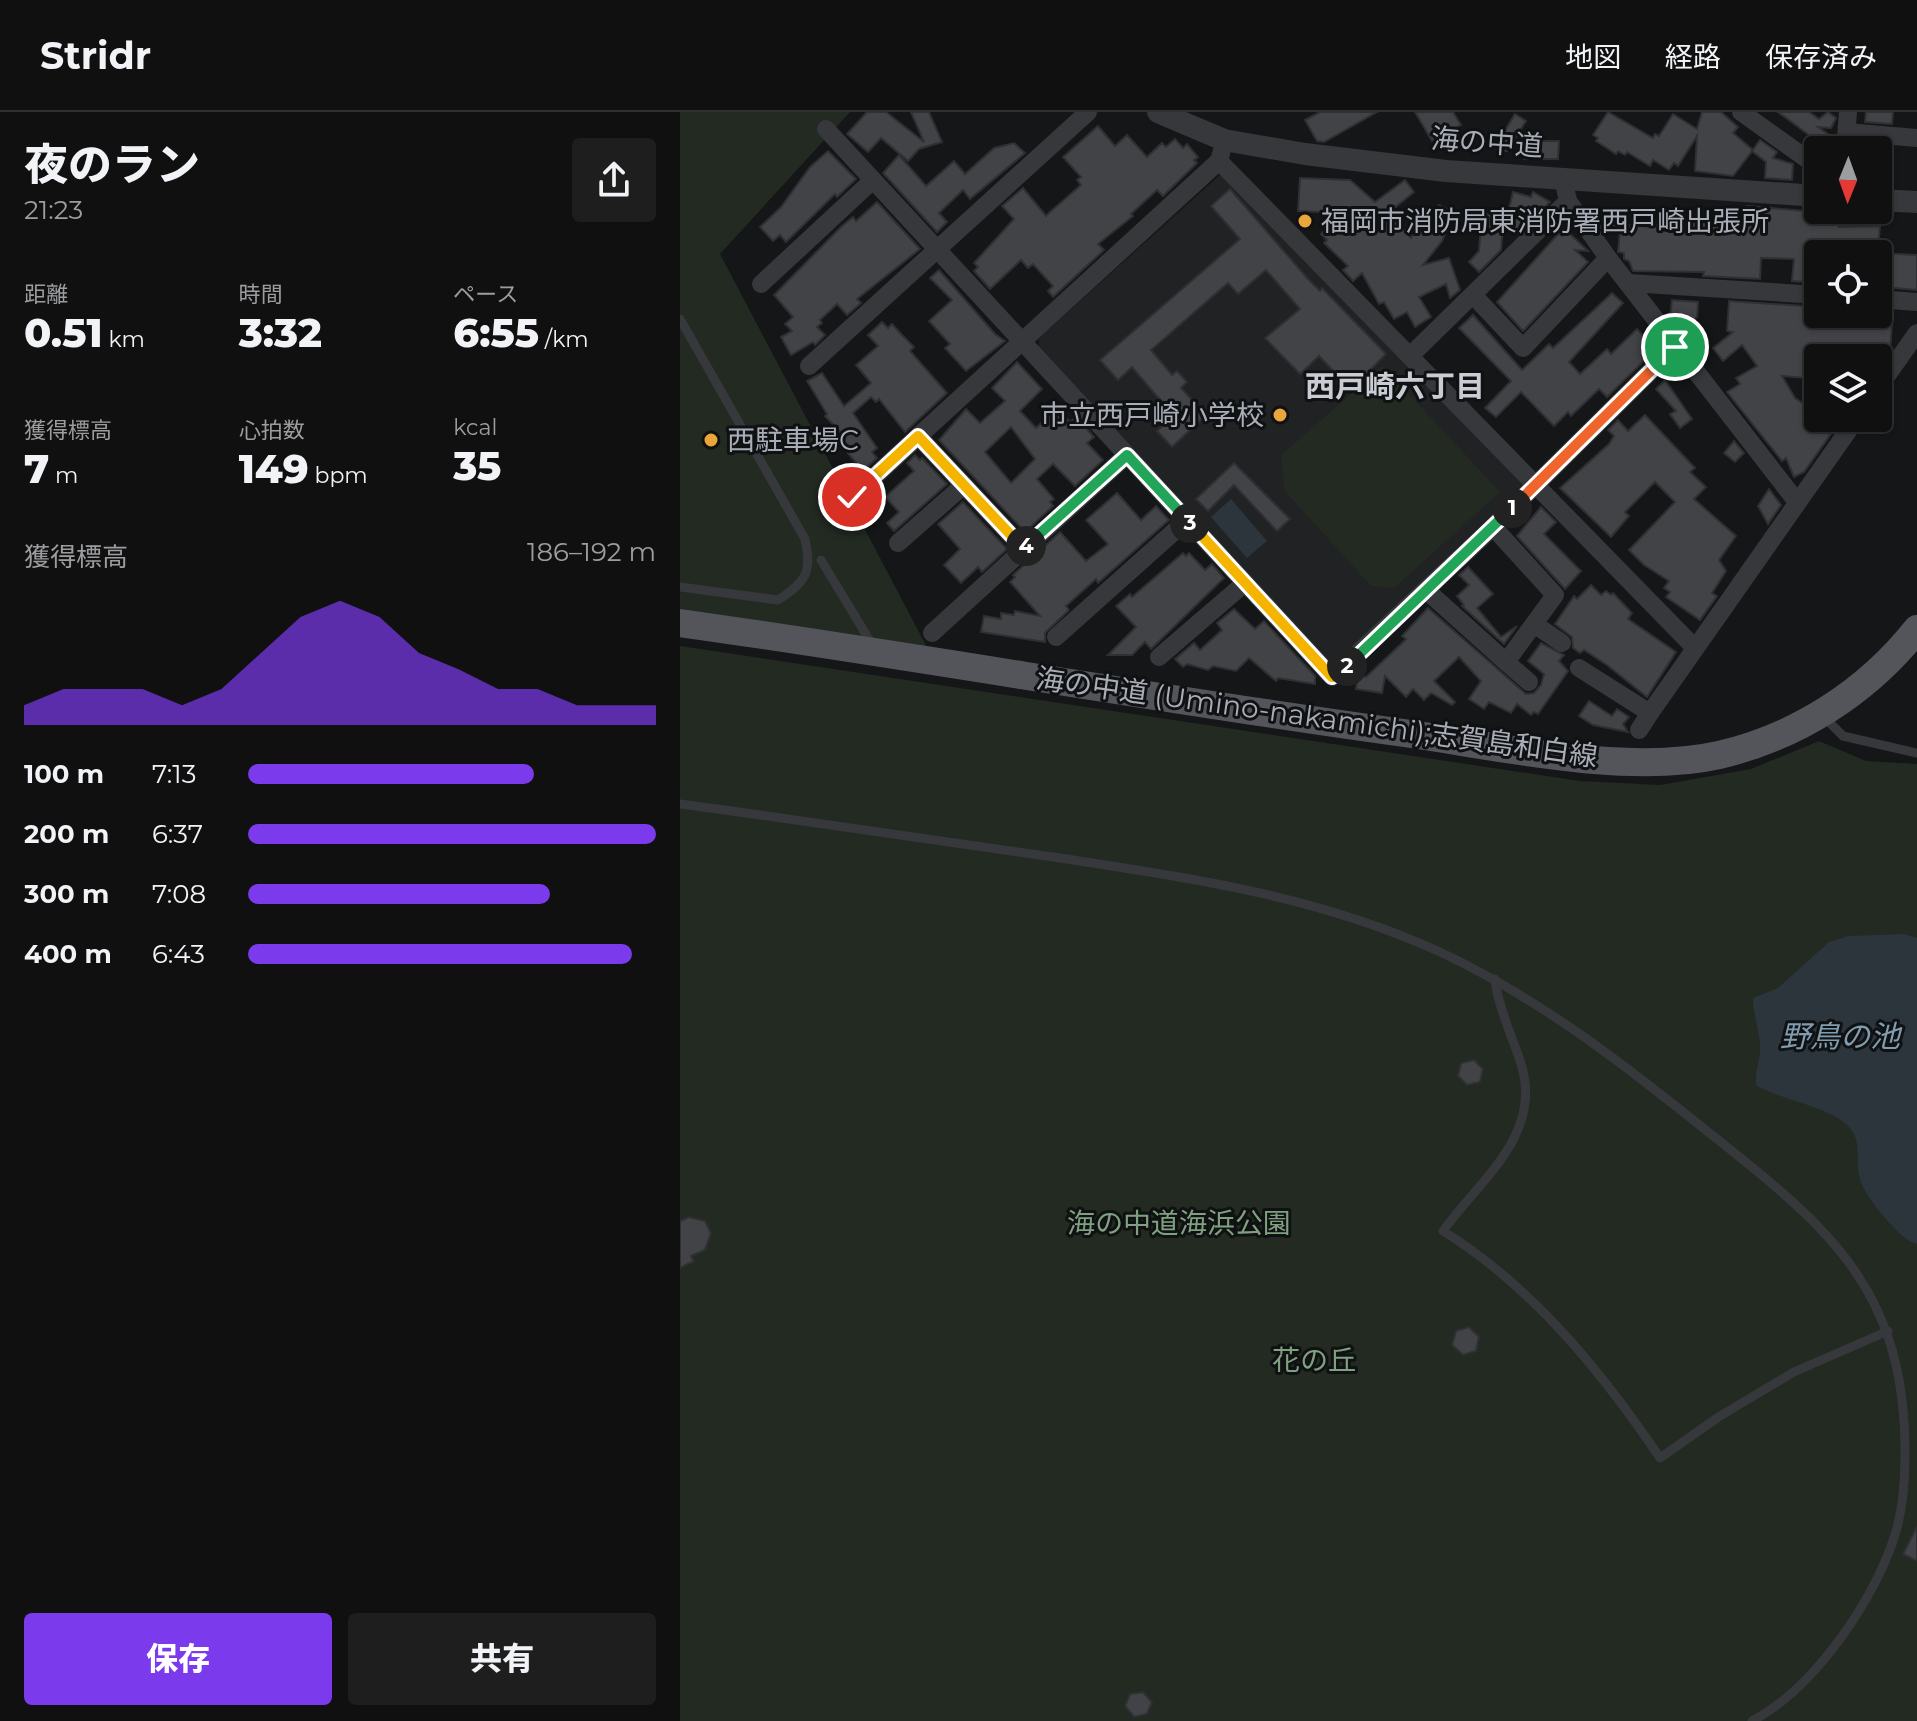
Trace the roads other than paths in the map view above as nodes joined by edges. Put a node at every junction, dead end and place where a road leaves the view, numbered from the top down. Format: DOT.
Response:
graph roads {
  1 [pos="1088,112"];
  2 [pos="1158,112"];
  3 [pos="1741,112"];
  4 [pos="1848,112"];
  5 [pos="826,129"];
  6 [pos="1846,136"];
  7 [pos="1917,138"];
  8 [pos="1892,139"];
  9 [pos="1222,150"];
  10 [pos="1804,157"];
  11 [pos="1563,178"];
  12 [pos="873,180"];
  13 [pos="1804,195"];
  14 [pos="1568,201"];
  15 [pos="1892,201"];
  16 [pos="1917,202"];
  17 [pos="938,250"];
  18 [pos="1608,258"];
  19 [pos="1629,283"];
  20 [pos="761,284"];
  21 [pos="1804,294"];
  22 [pos="1474,296"];
  23 [pos="1892,300"];
  24 [pos="1917,302"];
  25 [pos="680,319"];
  26 [pos="1917,333"];
  27 [pos="1022,340"];
  28 [pos="1675,347"];
  29 [pos="1411,355"];
  30 [pos="809,366"];
  31 [pos="1892,368"];
  32 [pos="1847,432"];
  33 [pos="918,436"];
  34 [pos="1127,455"];
  35 [pos="1538,483"];
  36 [pos="964,485"];
  37 [pos="852,497"];
  38 [pos="1797,502"];
  39 [pos="1187,520"];
  40 [pos="1493,527"];
  41 [pos="898,543"];
  42 [pos="1023,548"];
  43 [pos="821,560"];
  44 [pos="1245,583"];
  45 [pos="680,587"];
  46 [pos="1426,590"];
  47 [pos="680,623"];
  48 [pos="1534,624"];
  49 [pos="1917,629"];
  50 [pos="932,633"];
  51 [pos="1056,637"];
  52 [pos="680,642"];
  53 [pos="1562,643"];
  54 [pos="1695,648"];
  55 [pos="1917,651"];
  56 [pos="878,653"];
  57 [pos="1159,657"];
  58 [pos="1506,662"];
  59 [pos="1579,668"];
  60 [pos="1529,682"];
  61 [pos="1650,713"];
  62 [pos="1827,720"];
  63 [pos="1639,730"];
  64 [pos="1917,753"];
  65 [pos="680,804"];
  66 [pos="1495,979"];
  67 [pos="1888,1331"];
  68 [pos="1752,1721"];
  1 -- 17 [label="street"];
  2 -- 9 [label="street, 海の中道"];
  3 -- 10 [label="street"];
  4 -- 6 [label="street"];
  5 -- 12 [label="street"];
  7 -- 8 [label="street"];
  9 -- 11 [label="street, 海の中道"];
  9 -- 27 [label="street"];
  9 -- 29 [label="street"];
  11 -- 13 [label="street, 海の中道"];
  11 -- 14 [label="street"];
  12 -- 17 [label="street"];
  12 -- 20 [label="street"];
  14 -- 18 [label="street"];
  14 -- 22 [label="street"];
  15 -- 16 [label="street"];
  17 -- 27 [label="street"];
  17 -- 30 [label="street"];
  18 -- 19 [label="street"];
  18 -- 22 [label="street"];
  19 -- 21 [label="street"];
  19 -- 28 [label="street"];
  22 -- 29 [label="street"];
  23 -- 24 [label="street"];
  25 -- 45 [label="lane"];
  26 -- 31 [label="street"];
  27 -- 33 [label="street"];
  27 -- 34 [label="street"];
  28 -- 35 [label="street"];
  28 -- 38 [label="street"];
  29 -- 35 [label="street"];
  32 -- 38 [label="street"];
  33 -- 36 [label="street"];
  33 -- 37 [label="street"];
  34 -- 39 [label="street"];
  34 -- 42 [label="street"];
  35 -- 40 [label="street"];
  35 -- 54 [label="street"];
  36 -- 41 [label="street"];
  36 -- 42 [label="street"];
  38 -- 54 [label="street"];
  39 -- 44 [label="street"];
  39 -- 51 [label="street"];
  40 -- 46 [label="street"];
  40 -- 48 [label="street"];
  42 -- 50 [label="street"];
  43 -- 56 [label="lane"];
  44 -- 46 [label="street"];
  44 -- 57 [label="street"];
  46 -- 58 [label="street"];
  47 -- 56 [label="main road, 海の中道 (Umino-nakamichi);志賀島和白線"];
  48 -- 53 [label="street"];
  48 -- 58 [label="street"];
  49 -- 62 [label="main road, 海の中道 (Umino-nakamichi);志賀島和白線"];
  52 -- 62 [label="main road, 海の中道 (Umino-nakamichi);志賀島和白線"];
  54 -- 61 [label="street"];
  55 -- 62 [label="main road, 海の中道 (Umino-nakamichi);志賀島和白線"];
  56 -- 62 [label="main road, 海の中道 (Umino-nakamichi);志賀島和白線"];
  58 -- 60 [label="street"];
  59 -- 61 [label="street"];
  61 -- 63 [label="street"];
  62 -- 64 [label="lane"];
  65 -- 66 [label="lane"];
  66 -- 67 [label="lane"];
  66 -- 67 [label="lane"];
  67 -- 68 [label="lane"];
}
